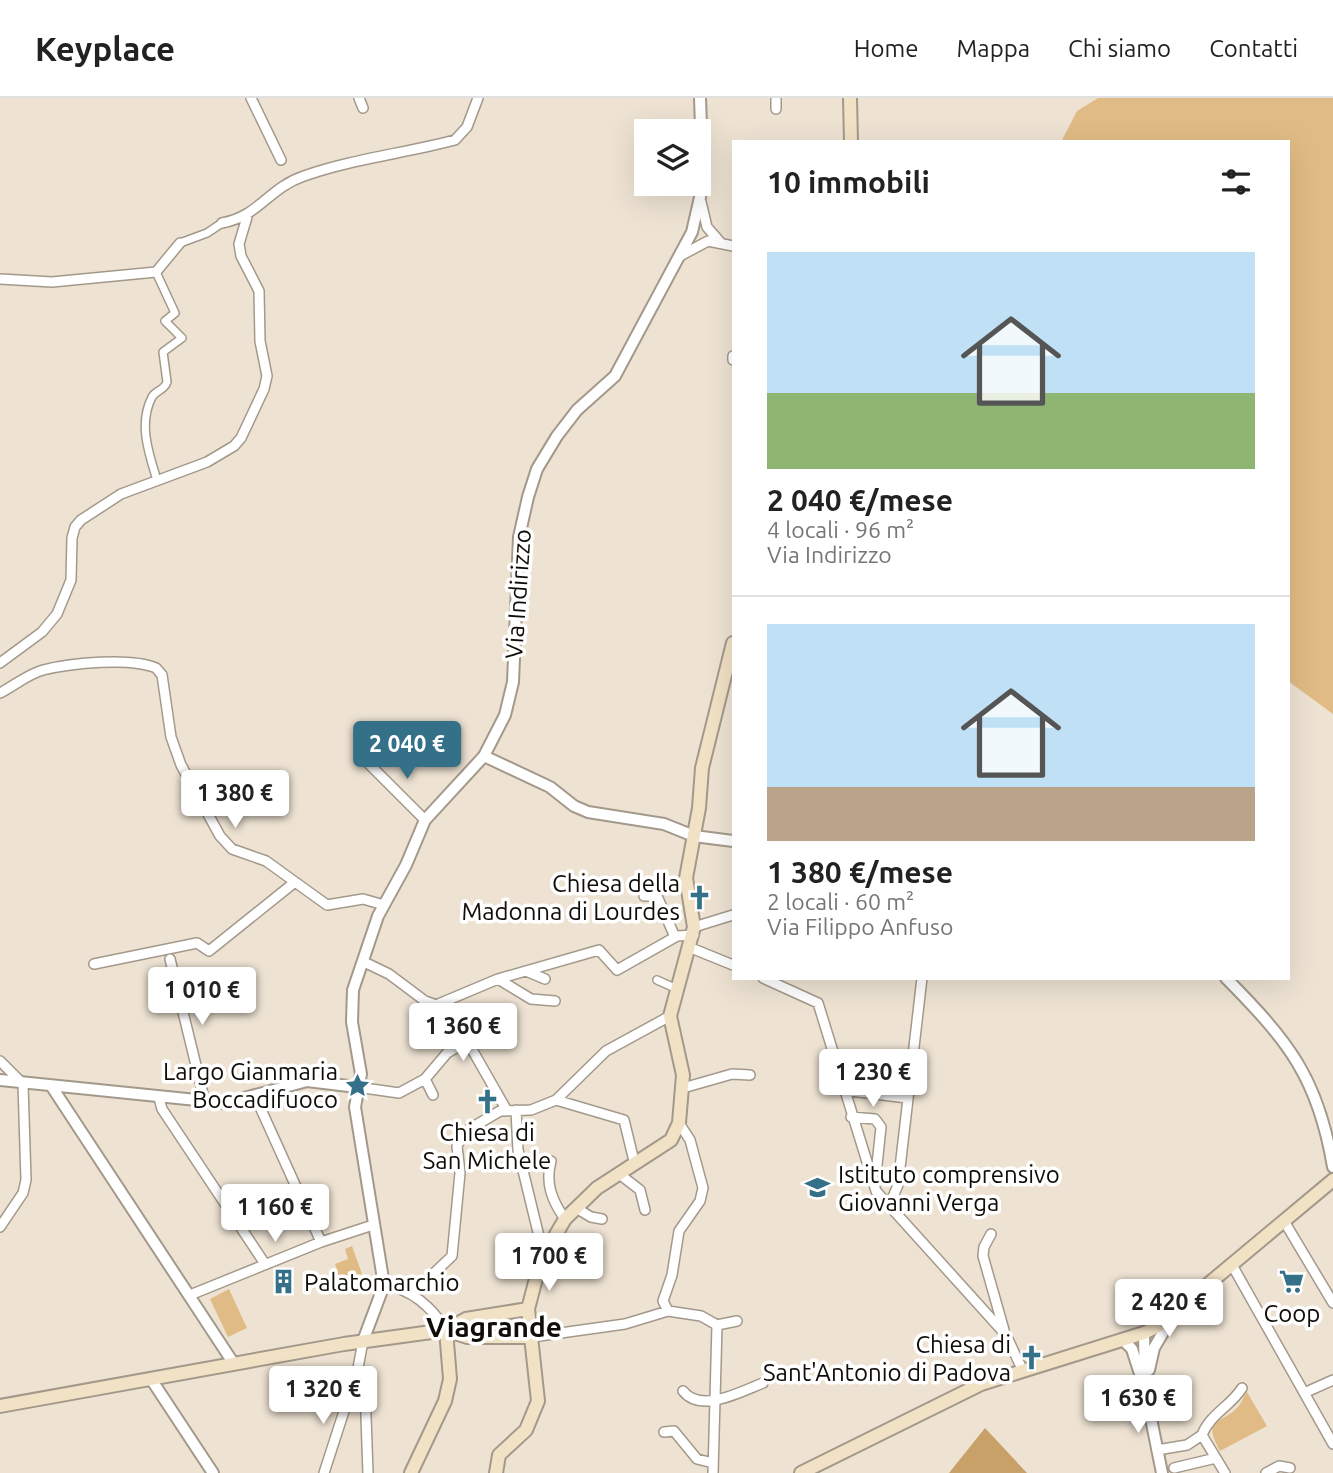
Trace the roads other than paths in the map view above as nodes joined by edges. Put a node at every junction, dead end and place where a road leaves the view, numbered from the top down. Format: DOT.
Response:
graph roads {
  1 [pos="251,98"];
  2 [pos="359,98"];
  3 [pos="478,98"];
  4 [pos="776,98"];
  5 [pos="850,98"];
  6 [pos="702,100"];
  7 [pos="363,108"];
  8 [pos="776,109"];
  9 [pos="851,140"];
  10 [pos="281,160"];
  11 [pos="701,202"];
  12 [pos="247,216"];
  13 [pos="222,223"];
  14 [pos="720,242"];
  15 [pos="180,243"];
  16 [pos="732,246"];
  17 [pos="679,257"];
  18 [pos="156,272"];
  19 [pos="0,279"];
  20 [pos="157,480"];
  21 [pos="732,647"];
  22 [pos="0,663"];
  23 [pos="0,693"];
  24 [pos="484,756"];
  25 [pos="367,762"];
  26 [pos="425,820"];
  27 [pos="694,836"];
  28 [pos="732,841"];
  29 [pos="295,882"];
  30 [pos="644,896"];
  31 [pos="384,905"];
  32 [pos="729,917"];
  33 [pos="676,937"];
  34 [pos="692,938"];
  35 [pos="170,959"];
  36 [pos="365,962"];
  37 [pos="729,963"];
  38 [pos="94,964"];
  39 [pos="526,971"];
  40 [pos="498,979"];
  41 [pos="545,979"];
  42 [pos="657,980"];
  43 [pos="767,980"];
  44 [pos="922,980"];
  45 [pos="1228,980"];
  46 [pos="678,990"];
  47 [pos="445,1002"];
  48 [pos="555,1002"];
  49 [pos="670,1016"];
  50 [pos="468,1041"];
  51 [pos="0,1061"];
  52 [pos="750,1075"];
  53 [pos="425,1079"];
  54 [pos="0,1080"];
  55 [pos="23,1084"];
  56 [pos="52,1087"];
  57 [pos="357,1087"];
  58 [pos="683,1088"];
  59 [pos="843,1090"];
  60 [pos="433,1095"];
  61 [pos="255,1096"];
  62 [pos="159,1098"];
  63 [pos="907,1098"];
  64 [pos="556,1100"];
  65 [pos="205,1102"];
  66 [pos="511,1110"];
  67 [pos="851,1117"];
  68 [pos="679,1123"];
  69 [pos="551,1160"];
  70 [pos="634,1161"];
  71 [pos="1333,1167"];
  72 [pos="618,1173"];
  73 [pos="871,1174"];
  74 [pos="1333,1180"];
  75 [pos="890,1206"];
  76 [pos="576,1208"];
  77 [pos="645,1210"];
  78 [pos="565,1219"];
  79 [pos="602,1219"];
  80 [pos="1284,1221"];
  81 [pos="373,1225"];
  82 [pos="0,1227"];
  83 [pos="991,1234"];
  84 [pos="321,1241"];
  85 [pos="544,1257"];
  86 [pos="265,1264"];
  87 [pos="1232,1265"];
  88 [pos="384,1284"];
  89 [pos="1328,1284"];
  90 [pos="412,1294"];
  91 [pos="190,1295"];
  92 [pos="1333,1303"];
  93 [pos="528,1309"];
  94 [pos="668,1311"];
  95 [pos="1174,1314"];
  96 [pos="737,1321"];
  97 [pos="717,1325"];
  98 [pos="446,1330"];
  99 [pos="1144,1333"];
  100 [pos="1006,1335"];
  101 [pos="532,1339"];
  102 [pos="1123,1339"];
  103 [pos="363,1341"];
  104 [pos="234,1364"];
  105 [pos="358,1368"];
  106 [pos="1023,1371"];
  107 [pos="151,1379"];
  108 [pos="1333,1380"];
  109 [pos="763,1383"];
  110 [pos="1242,1388"];
  111 [pos="1145,1389"];
  112 [pos="683,1391"];
  113 [pos="1304,1393"];
  114 [pos="717,1401"];
  115 [pos="0,1406"];
  116 [pos="664,1432"];
  117 [pos="1202,1435"];
  118 [pos="1333,1444"];
  119 [pos="1157,1451"];
  120 [pos="1216,1458"];
  121 [pos="713,1468"];
  122 [pos="1174,1468"];
  123 [pos="1290,1468"];
  124 [pos="213,1473"];
  125 [pos="324,1473"];
  126 [pos="368,1473"];
  127 [pos="411,1473"];
  128 [pos="496,1473"];
  129 [pos="801,1473"];
  130 [pos="1162,1473"];
  131 [pos="1225,1473"];
  132 [pos="1266,1473"];
  1 -- 10 [label="street"];
  2 -- 7 [label="street"];
  3 -- 12 [label="street"];
  4 -- 8 [label="street"];
  5 -- 9 [label="main road"];
  6 -- 11 [label="street, Via Indirizzo"];
  11 -- 14 [label="street"];
  11 -- 17 [label="street, Via Indirizzo"];
  12 -- 13 [label="street"];
  12 -- 20 [label="street"];
  13 -- 15 [label="street"];
  14 -- 16 [label="street"];
  14 -- 17 [label="street"];
  15 -- 18 [label="street"];
  17 -- 24 [label="street, Via Indirizzo"];
  18 -- 19 [label="street"];
  18 -- 20 [label="street"];
  20 -- 22 [label="street"];
  21 -- 27 [label="main road"];
  23 -- 29 [label="street"];
  24 -- 26 [label="street, Via Indirizzo"];
  24 -- 27 [label="street"];
  25 -- 26 [label="street"];
  26 -- 31 [label="street, Via Indirizzo"];
  27 -- 28 [label="street"];
  27 -- 34 [label="main road"];
  29 -- 31 [label="street"];
  29 -- 38 [label="street"];
  30 -- 33 [label="street"];
  31 -- 36 [label="street, Via Indirizzo"];
  32 -- 34 [label="street"];
  33 -- 34 [label="street"];
  33 -- 39 [label="street"];
  34 -- 37 [label="street"];
  34 -- 46 [label="main road"];
  35 -- 65 [label="street"];
  36 -- 47 [label="street"];
  36 -- 57 [label="street, Via Indirizzo"];
  39 -- 40 [label="street"];
  39 -- 41 [label="street"];
  40 -- 47 [label="street"];
  40 -- 48 [label="street"];
  42 -- 46 [label="street"];
  43 -- 59 [label="street"];
  44 -- 63 [label="street"];
  45 -- 71 [label="street"];
  46 -- 49 [label="main road"];
  47 -- 50 [label="street"];
  49 -- 58 [label="main road"];
  49 -- 64 [label="street"];
  50 -- 53 [label="street"];
  50 -- 66 [label="street"];
  51 -- 55 [label="street"];
  52 -- 58 [label="street"];
  53 -- 57 [label="street"];
  53 -- 60 [label="street"];
  54 -- 55 [label="street"];
  55 -- 56 [label="street"];
  55 -- 82 [label="street"];
  56 -- 62 [label="street"];
  56 -- 91 [label="street"];
  57 -- 61 [label="street"];
  57 -- 81 [label="street, Via Indirizzo"];
  58 -- 68 [label="main road"];
  59 -- 63 [label="street"];
  59 -- 67 [label="street"];
  61 -- 65 [label="street"];
  61 -- 84 [label="street"];
  62 -- 65 [label="street"];
  62 -- 86 [label="street"];
  63 -- 75 [label="street"];
  64 -- 66 [label="street"];
  64 -- 70 [label="street"];
  66 -- 85 [label="street"];
  66 -- 90 [label="street"];
  67 -- 73 [label="street"];
  67 -- 73 [label="street"];
  68 -- 70 [label="main road"];
  68 -- 94 [label="street"];
  69 -- 78 [label="street"];
  70 -- 72 [label="main road"];
  72 -- 76 [label="main road"];
  72 -- 77 [label="street"];
  73 -- 75 [label="street"];
  74 -- 80 [label="main road"];
  75 -- 100 [label="street"];
  76 -- 78 [label="main road"];
  76 -- 79 [label="street"];
  78 -- 85 [label="main road"];
  80 -- 87 [label="main road"];
  80 -- 89 [label="street"];
  81 -- 84 [label="street"];
  81 -- 88 [label="street, Via Indirizzo"];
  83 -- 100 [label="street"];
  84 -- 86 [label="street"];
  85 -- 93 [label="main road"];
  86 -- 91 [label="street"];
  87 -- 95 [label="main road"];
  87 -- 113 [label="street"];
  88 -- 90 [label="street"];
  88 -- 103 [label="street"];
  89 -- 92 [label="street"];
  90 -- 98 [label="street"];
  91 -- 104 [label="street"];
  93 -- 98 [label="main road"];
  93 -- 101 [label="main road"];
  94 -- 97 [label="street"];
  94 -- 101 [label="street"];
  95 -- 99 [label="main road"];
  95 -- 111 [label="street"];
  96 -- 97 [label="street"];
  97 -- 114 [label="street"];
  98 -- 101 [label="main road"];
  98 -- 103 [label="main road"];
  98 -- 127 [label="main road"];
  99 -- 102 [label="main road"];
  99 -- 111 [label="street"];
  100 -- 106 [label="street"];
  101 -- 128 [label="main road"];
  102 -- 106 [label="main road"];
  102 -- 111 [label="street"];
  103 -- 104 [label="main road"];
  103 -- 105 [label="street"];
  104 -- 107 [label="main road"];
  105 -- 125 [label="street"];
  105 -- 126 [label="street"];
  106 -- 129 [label="main road"];
  107 -- 115 [label="main road"];
  107 -- 124 [label="street"];
  108 -- 113 [label="street"];
  109 -- 114 [label="street"];
  110 -- 117 [label="street"];
  111 -- 119 [label="street"];
  112 -- 114 [label="street"];
  113 -- 118 [label="street"];
  114 -- 121 [label="street"];
  116 -- 121 [label="street"];
  117 -- 119 [label="street"];
  117 -- 120 [label="street"];
  119 -- 130 [label="street"];
  120 -- 122 [label="street"];
  120 -- 131 [label="street"];
  123 -- 132 [label="street"];
}
